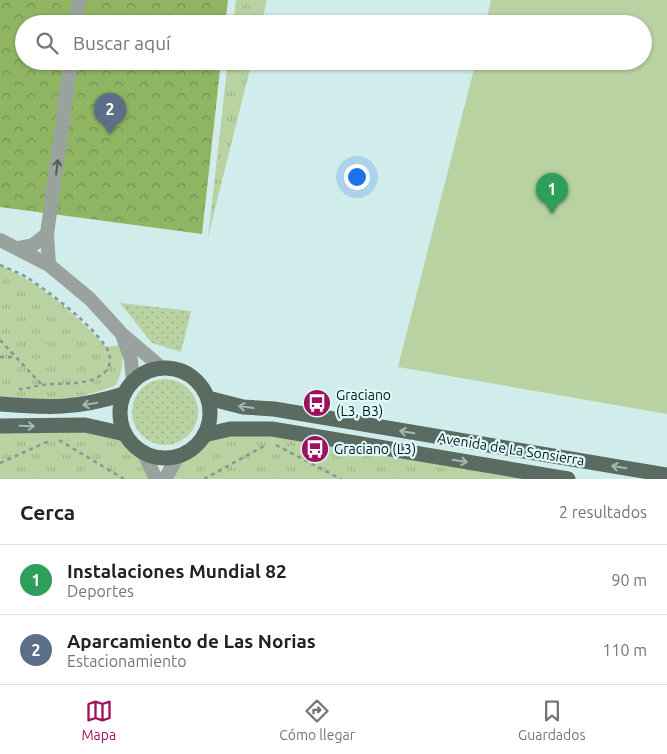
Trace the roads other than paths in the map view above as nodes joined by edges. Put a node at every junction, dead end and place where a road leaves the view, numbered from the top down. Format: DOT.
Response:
graph roads {
  1 [pos="79,0"];
  2 [pos="77,15"];
  3 [pos="70,70"];
  4 [pos="47,234"];
  5 [pos="0,240"];
  6 [pos="18,248"];
  7 [pos="49,266"];
  8 [pos="122,334"];
  9 [pos="162,368"];
  10 [pos="129,388"];
  11 [pos="208,398"];
  12 [pos="0,404"];
  13 [pos="0,426"];
  14 [pos="125,434"];
  15 [pos="204,435"];
  16 [pos="144,453"];
  17 [pos="178,456"];
  18 [pos="667,475"];
  19 [pos="156,479"];
  20 [pos="165,479"];
  21 [pos="568,479"];
  1 -- 2 [label="street"];
  4 -- 3 [label="street, one-way"];
  4 -- 6 [label="street"];
  4 -- 7 [label="street"];
  5 -- 6 [label="street"];
  6 -- 7 [label="street"];
  7 -- 8 [label="street"];
  8 -- 9 [label="street"];
  8 -- 10 [label="street"];
  9 -- 10 [label="main road"];
  9 -- 11 [label="main road"];
  10 -- 12 [label="main road, one-way"];
  10 -- 14 [label="main road"];
  11 -- 15 [label="main road"];
  18 -- 11 [label="main road, Avenida de La Sonsierra, one-way"];
  13 -- 14 [label="main road, one-way"];
  14 -- 16 [label="main road"];
  15 -- 17 [label="main road"];
  15 -- 21 [label="main road, Avenida de La Sonsierra, one-way"];
  16 -- 17 [label="main road"];
  16 -- 19 [label="street"];
  17 -- 20 [label="street"];
}
